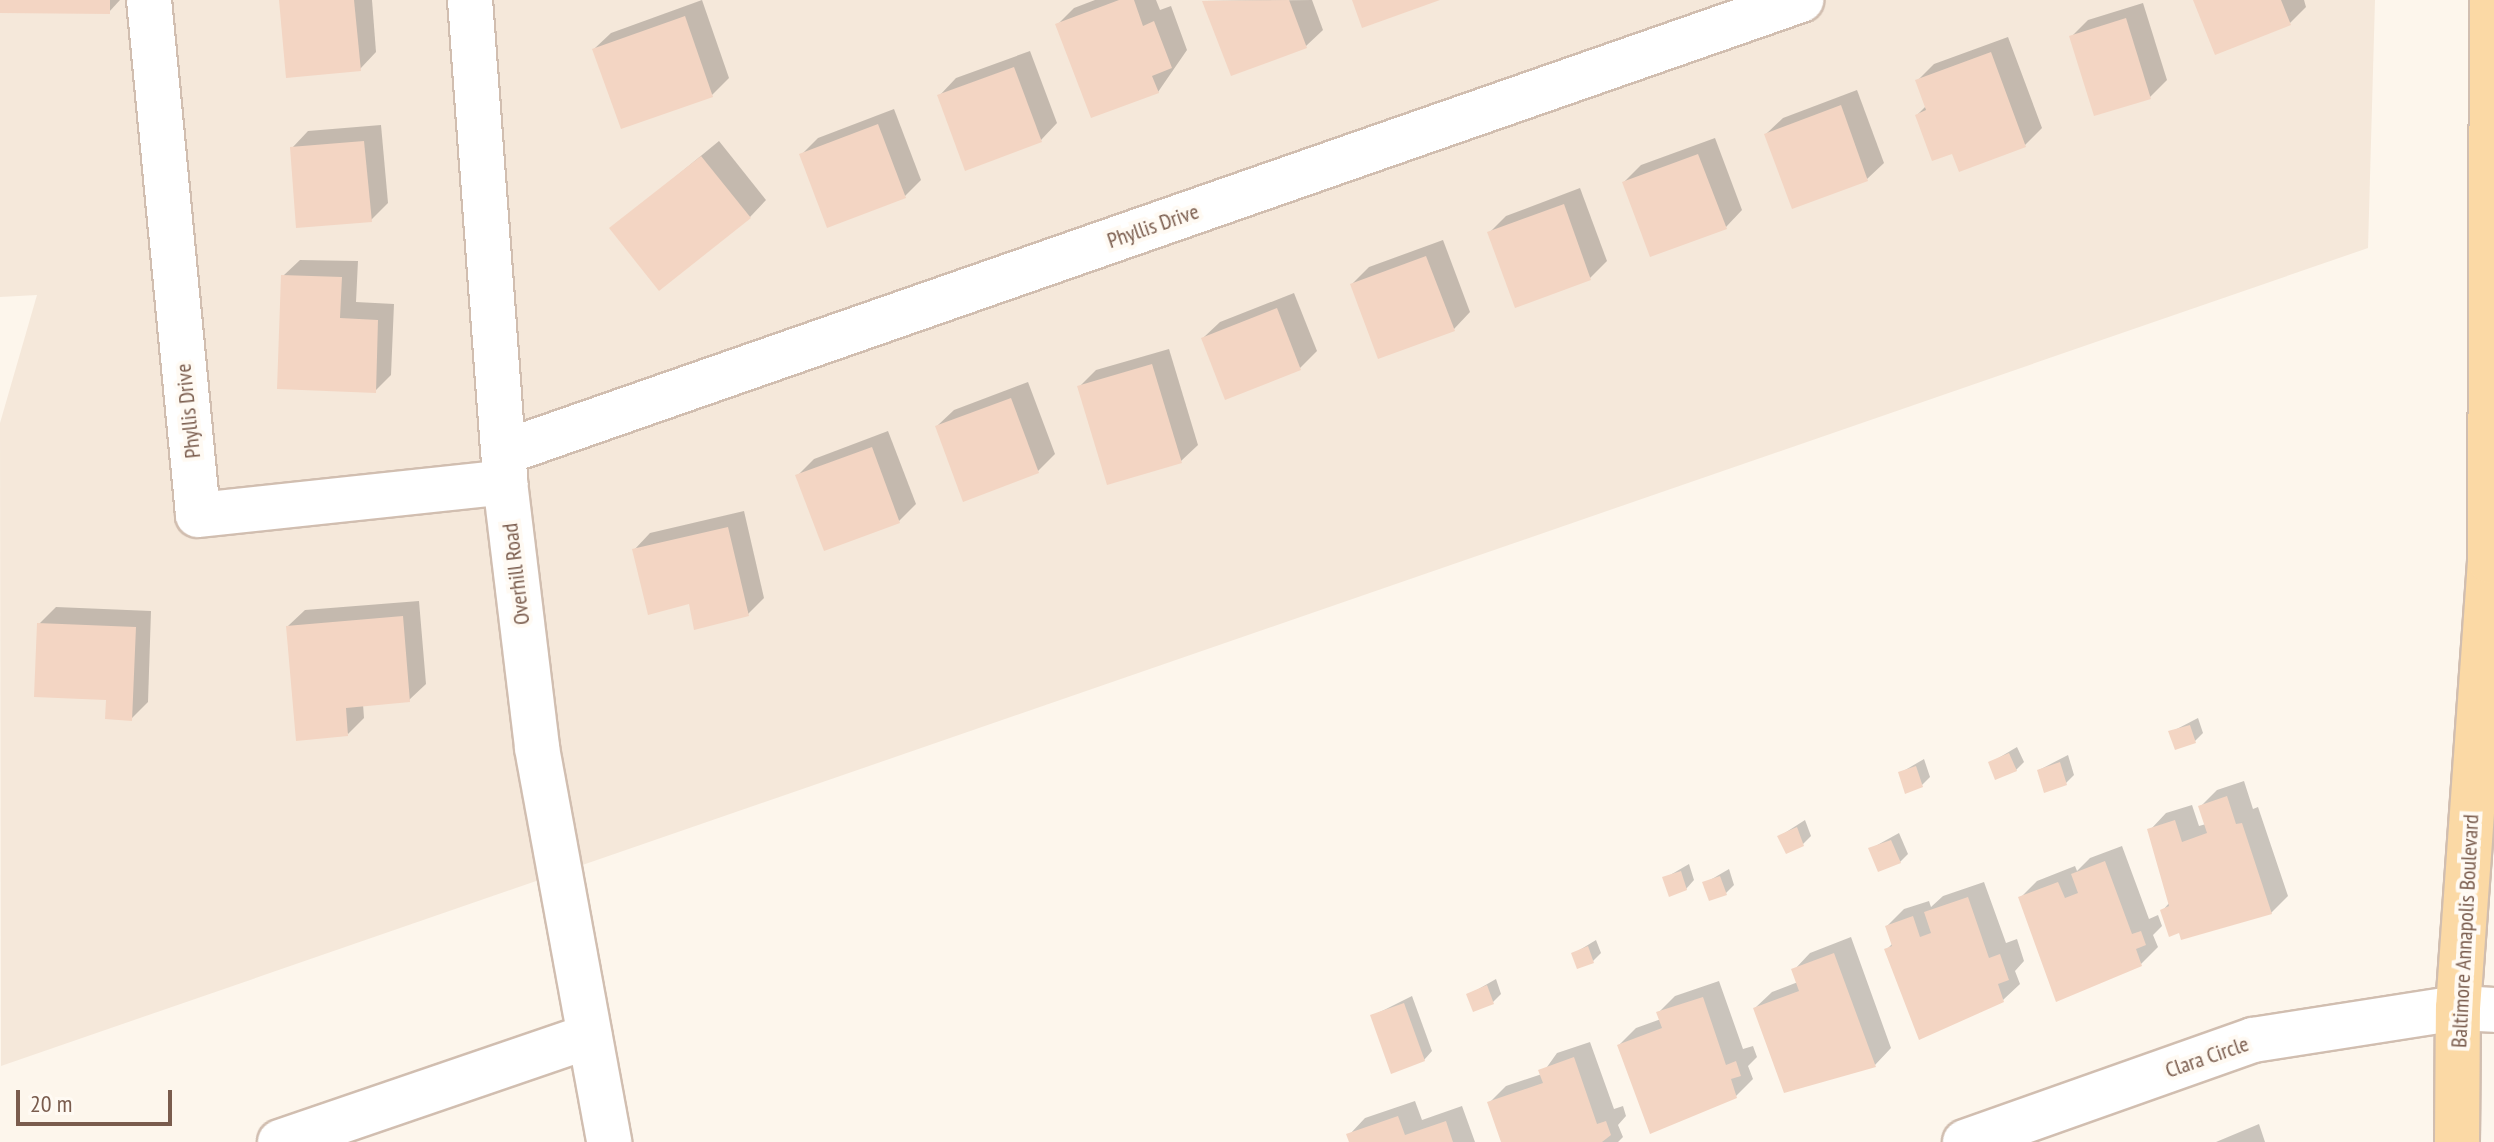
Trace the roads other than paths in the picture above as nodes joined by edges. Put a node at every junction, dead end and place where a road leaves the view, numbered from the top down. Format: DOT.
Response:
graph roads {
  1 [pos="149,0"];
  2 [pos="470,0"];
  3 [pos="1801,0"];
  4 [pos="2492,0"];
  5 [pos="505,467"];
  6 [pos="2492,560"];
  7 [pos="2476,1009"];
  8 [pos="589,1036"];
  9 [pos="280,1142"];
  10 [pos="609,1142"];
  11 [pos="1965,1142"];
  12 [pos="2457,1142"];
  1 -- 5 [label="street, Phyllis Drive"];
  2 -- 5 [label="street, Overhill Road"];
  3 -- 5 [label="street, Phyllis Drive"];
  4 -- 6 [label="main road, Baltimore Annapolis Boulevard"];
  5 -- 8 [label="street, Overhill Road"];
  6 -- 7 [label="main road, Baltimore Annapolis Boulevard"];
  7 -- 11 [label="street, Clara Circle"];
  7 -- 12 [label="main road, Baltimore Annapolis Boulevard"];
  8 -- 9 [label="street"];
  8 -- 10 [label="street, Overhill Road"];
}
